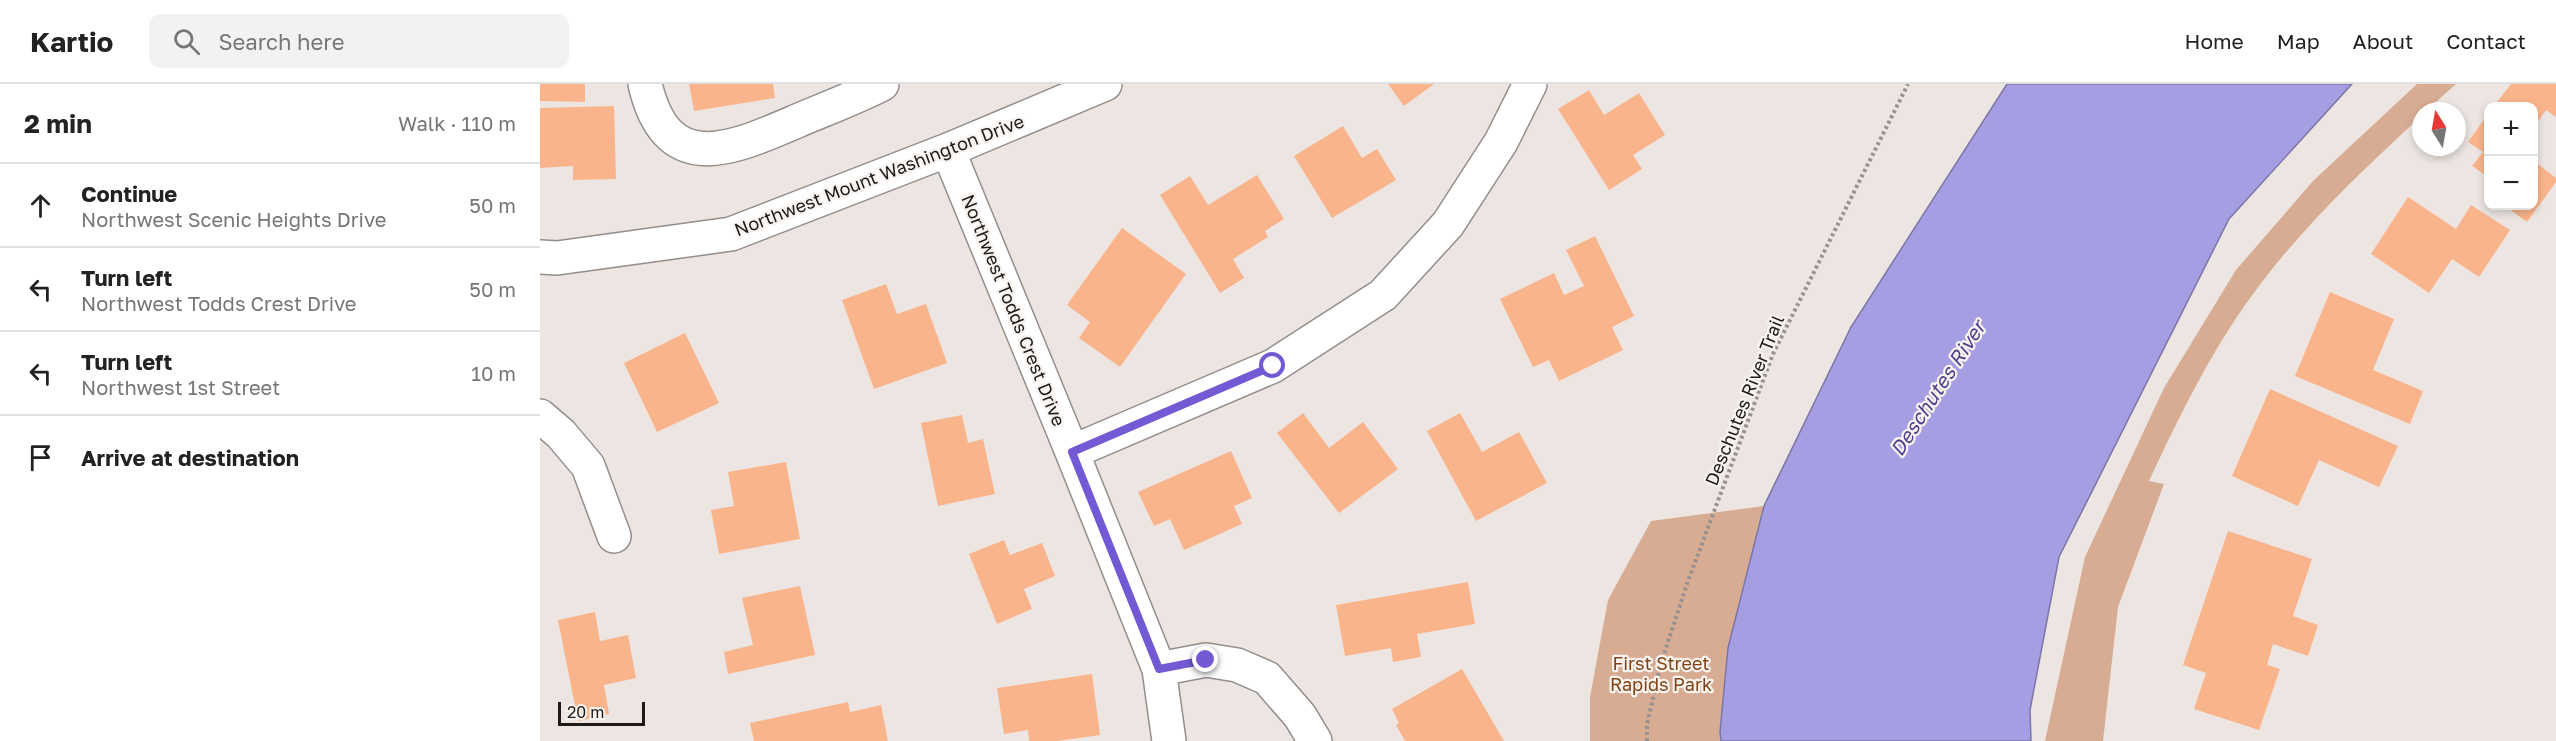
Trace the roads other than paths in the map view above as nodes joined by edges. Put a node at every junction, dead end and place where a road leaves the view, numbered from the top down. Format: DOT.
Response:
graph roads {
  1 [pos="645,84"];
  2 [pos="882,84"];
  3 [pos="1105,84"];
  4 [pos="1530,84"];
  5 [pos="948,150"];
  6 [pos="540,256"];
  7 [pos="540,416"];
  8 [pos="1072,452"];
  9 [pos="614,536"];
  10 [pos="1159,669"];
  11 [pos="1169,741"];
  12 [pos="1315,741"];
  1 -- 2 [label="street"];
  3 -- 5 [label="street, Northwest Mount Washington Drive"];
  4 -- 8 [label="street"];
  5 -- 6 [label="street, Northwest Mount Washington Drive"];
  5 -- 8 [label="street, Northwest Todds Crest Drive"];
  7 -- 9 [label="street"];
  8 -- 10 [label="street, Northwest Todds Crest Drive"];
  10 -- 11 [label="street, Northwest Todds Crest Drive"];
  10 -- 12 [label="street"];
}
